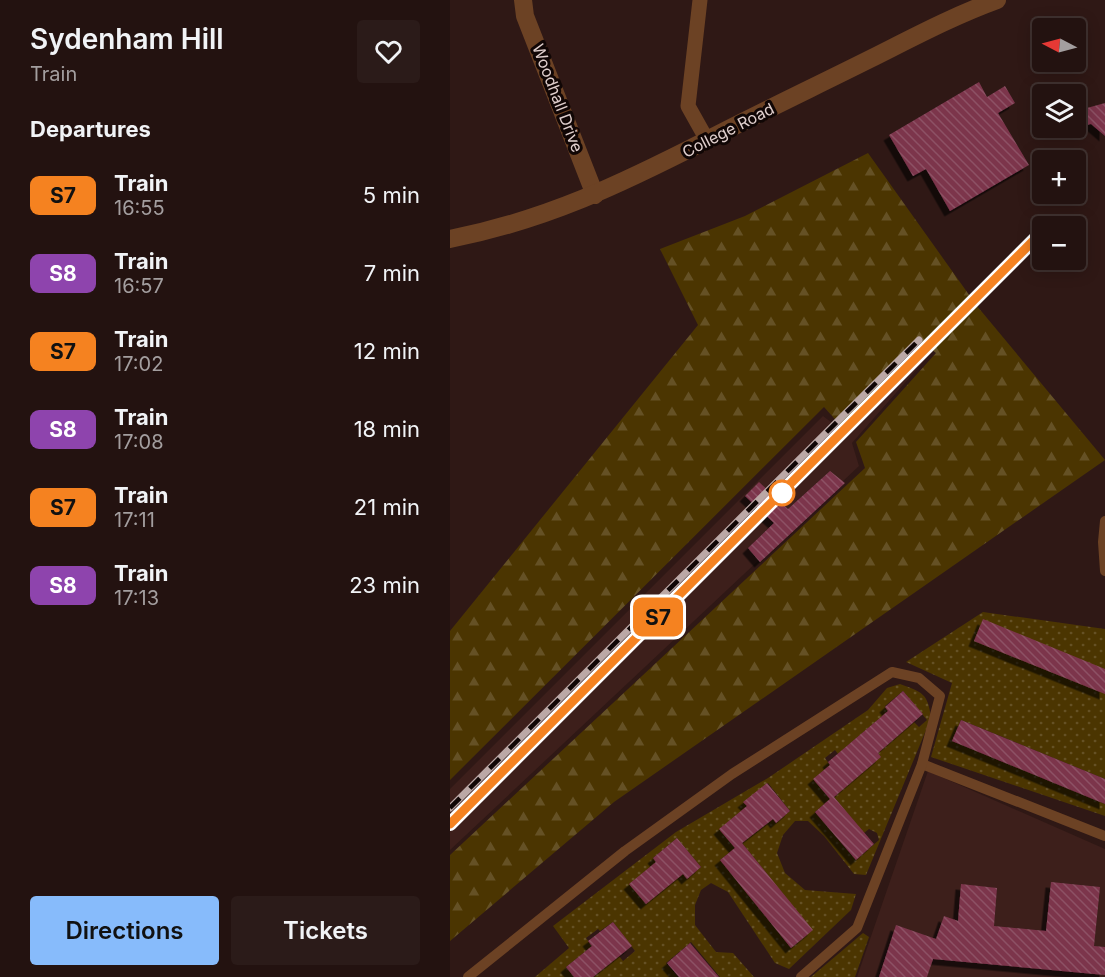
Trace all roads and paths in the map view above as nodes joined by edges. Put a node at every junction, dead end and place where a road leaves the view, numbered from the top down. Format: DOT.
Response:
graph roads {
  1 [pos="523,0"];
  2 [pos="700,0"];
  3 [pos="997,0"];
  4 [pos="707,140"];
  5 [pos="595,195"];
  6 [pos="450,239"];
  7 [pos="1105,521"];
  8 [pos="1105,571"];
  9 [pos="922,764"];
  10 [pos="1105,836"];
  11 [pos="468,977"];
  12 [pos="801,977"];
  1 -- 5 [label="street, Woodhall Drive"];
  2 -- 4 [label="street"];
  3 -- 4 [label="street, College Road"];
  4 -- 5 [label="street, College Road"];
  5 -- 6 [label="street, College Road"];
  7 -- 8 [label="lane"];
  9 -- 10 [label="lane"];
  9 -- 11 [label="lane"];
  9 -- 12 [label="lane"];
}
